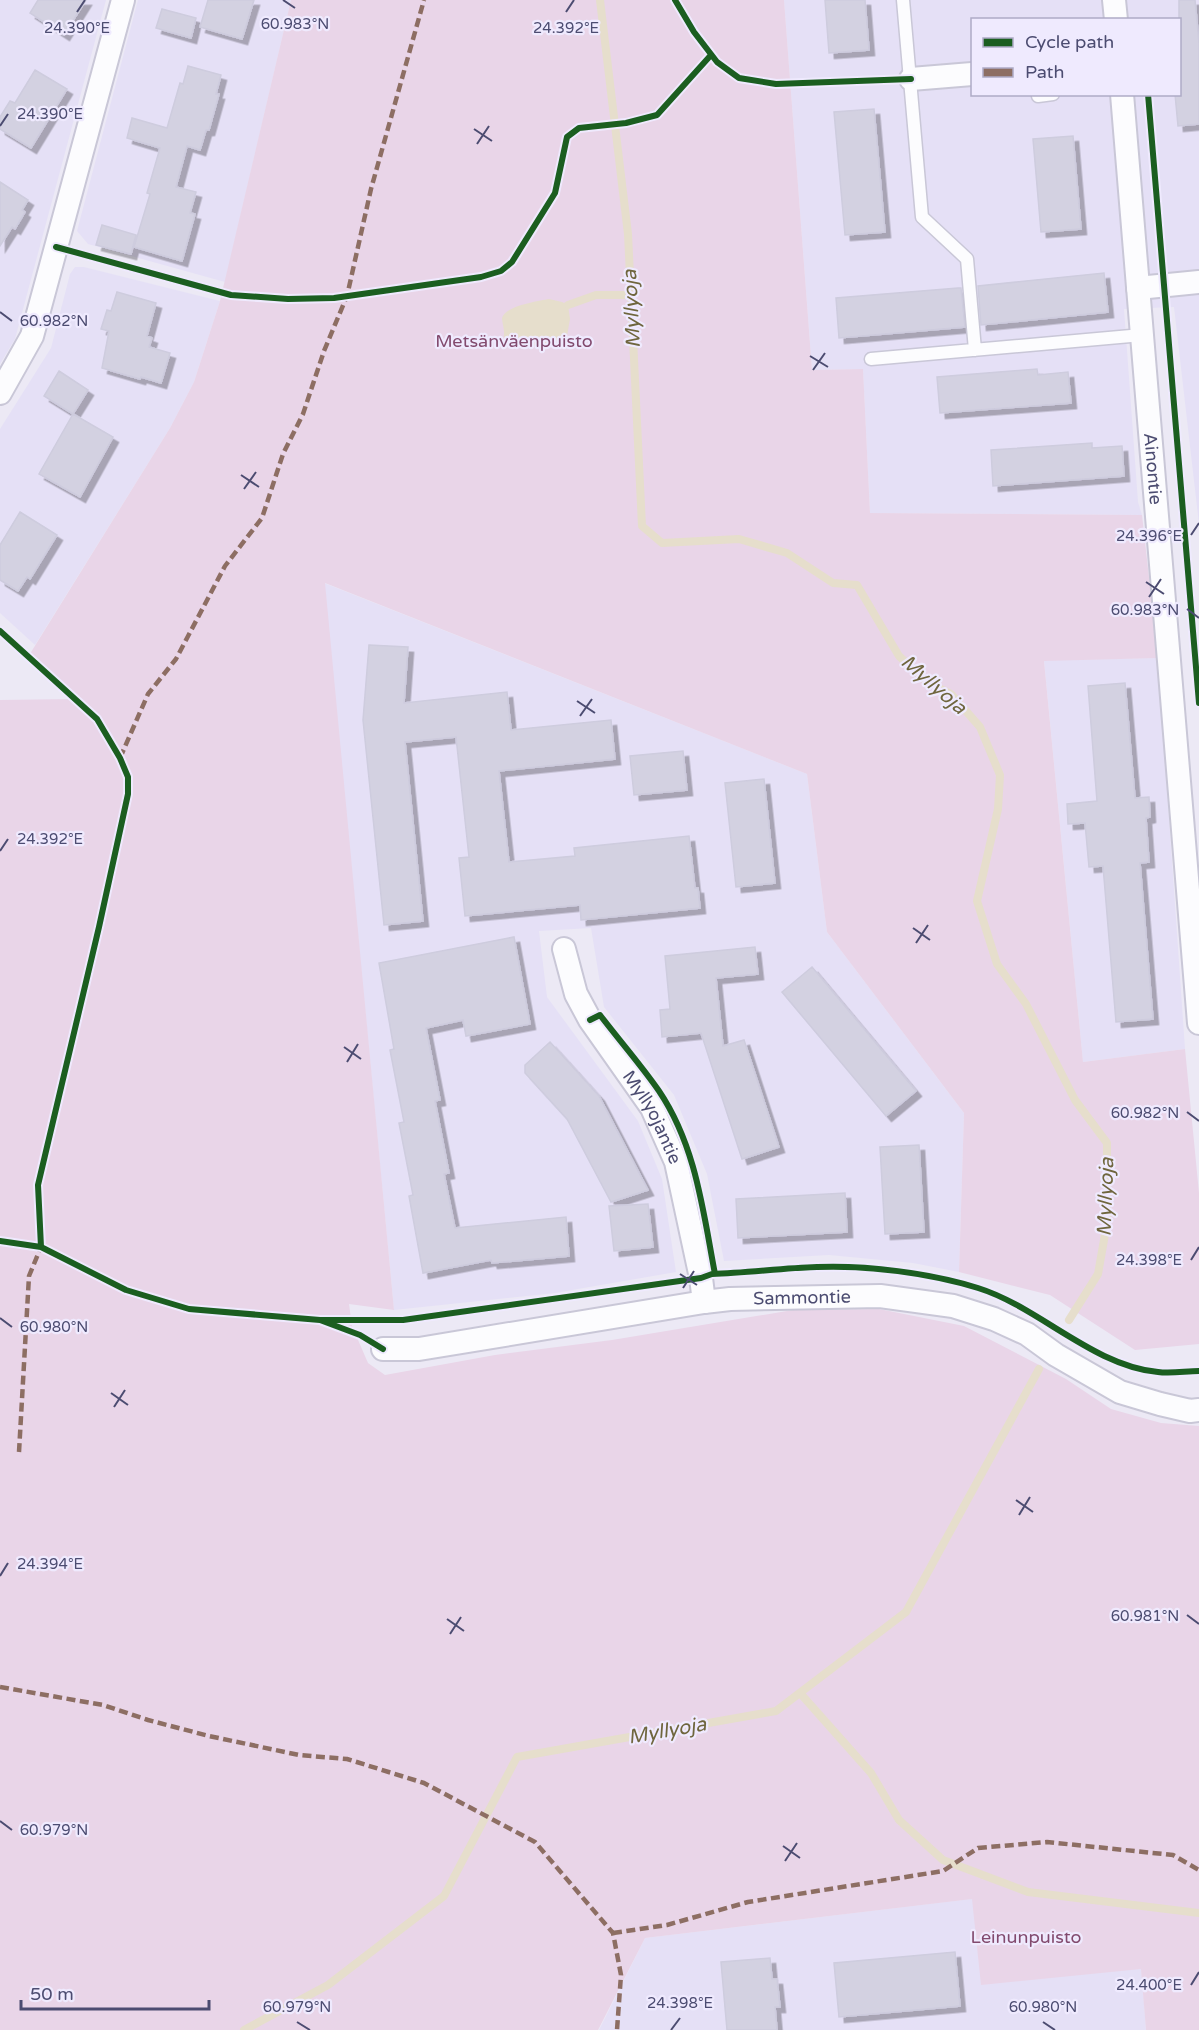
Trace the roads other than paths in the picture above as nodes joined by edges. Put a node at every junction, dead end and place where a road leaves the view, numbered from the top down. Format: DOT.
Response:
graph roads {
  1 [pos="123,0"];
  2 [pos="903,0"];
  3 [pos="1114,0"];
  4 [pos="1116,18"];
  5 [pos="971,74"];
  6 [pos="911,79"];
  7 [pos="1122,96"];
  8 [pos="1199,282"];
  9 [pos="1138,288"];
  10 [pos="1142,335"];
  11 [pos="975,350"];
  12 [pos="871,359"];
  13 [pos="0,393"];
  14 [pos="564,949"];
  15 [pos="1199,1015"];
  16 [pos="704,1302"];
  17 [pos="383,1349"];
  18 [pos="1199,1410"];
  1 -- 13 [label="street"];
  2 -- 6 [label="lane"];
  3 -- 4 [label="street"];
  5 -- 6 [label="street"];
  6 -- 11 [label="lane"];
  7 -- 9 [label="street, Ainontie"];
  8 -- 9 [label="street"];
  9 -- 10 [label="street, Ainontie"];
  10 -- 11 [label="lane"];
  10 -- 15 [label="street, Ainontie"];
  11 -- 12 [label="lane"];
  14 -- 16 [label="street, Myllyojantie"];
  16 -- 17 [label="street, Sammontie"];
  16 -- 18 [label="street, Sammontie"];
}
